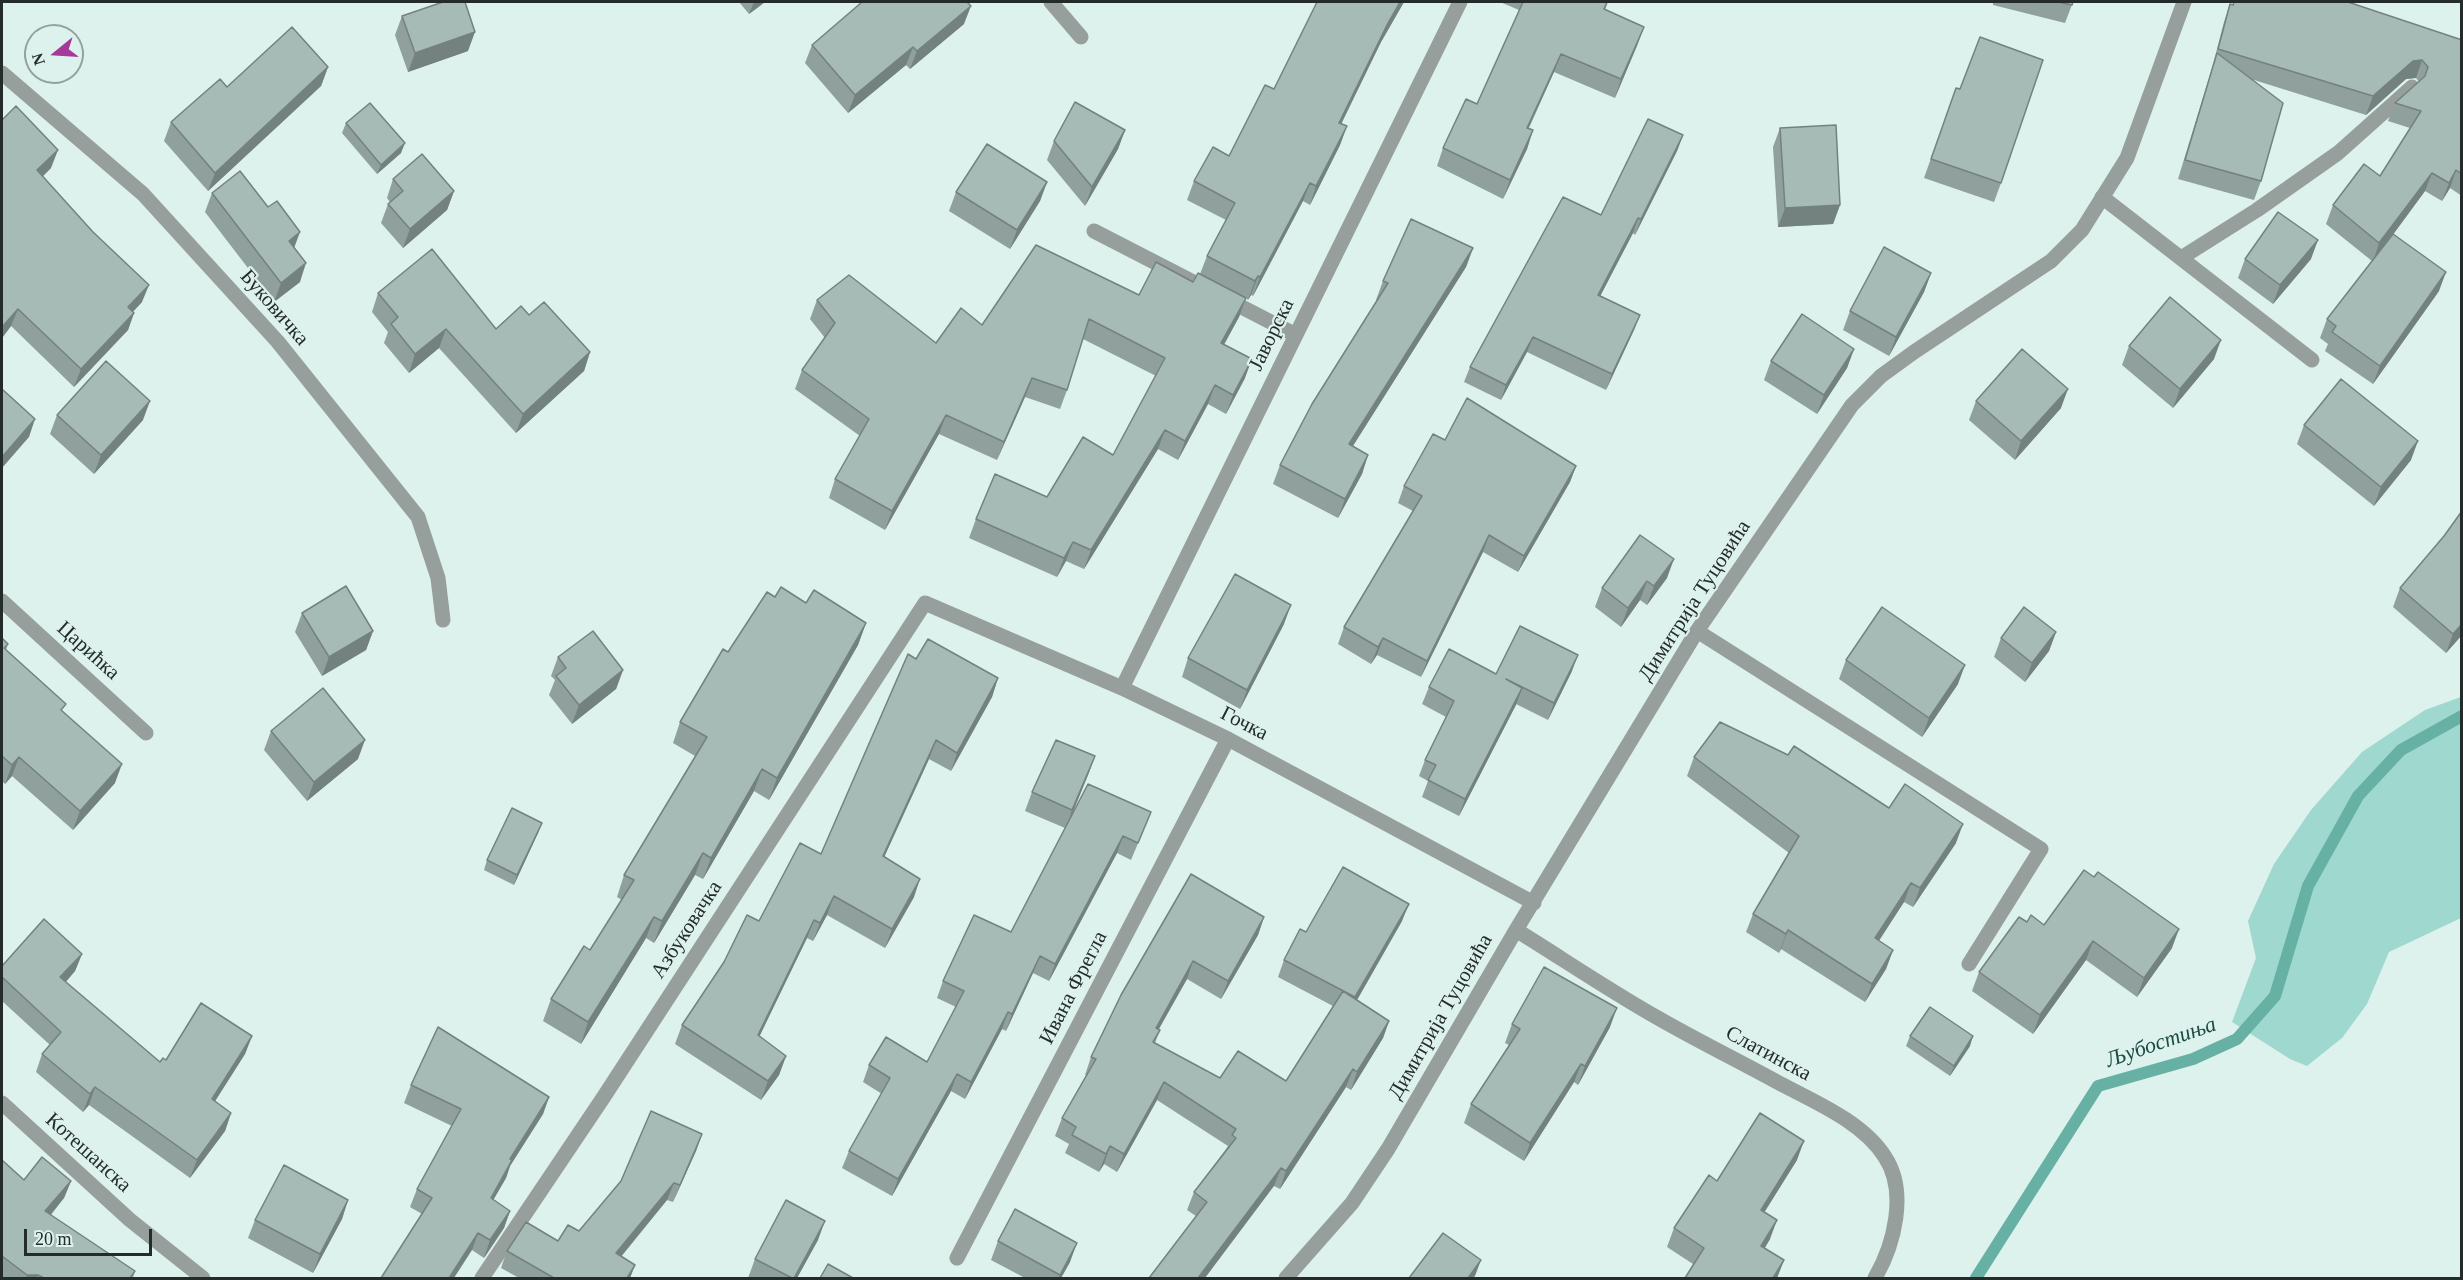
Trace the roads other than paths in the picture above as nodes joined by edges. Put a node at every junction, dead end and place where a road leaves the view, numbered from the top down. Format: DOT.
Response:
graph roads {
  1 [pos="1051,2"];
  2 [pos="1460,2"];
  3 [pos="2184,2"];
  4 [pos="1081,37"];
  5 [pos="2,73"];
  6 [pos="2412,87"];
  7 [pos="2102,197"];
  8 [pos="1094,231"];
  9 [pos="2181,258"];
  10 [pos="1296,335"];
  11 [pos="2312,360"];
  12 [pos="2,601"];
  13 [pos="925,603"];
  14 [pos="443,620"];
  15 [pos="1697,631"];
  16 [pos="1122,688"];
  17 [pos="146,733"];
  18 [pos="1228,739"];
  19 [pos="1534,903"];
  20 [pos="1516,930"];
  21 [pos="1969,964"];
  22 [pos="2,1103"];
  23 [pos="957,1258"];
  24 [pos="203,1278"];
  25 [pos="482,1278"];
  26 [pos="1286,1278"];
  27 [pos="1875,1278"];
  1 -- 4 [label="street"];
  2 -- 10 [label="street, Јаворска"];
  3 -- 7 [label="street, Димитрија Туцовића"];
  5 -- 14 [label="street, Буковичка"];
  6 -- 9 [label="street"];
  7 -- 9 [label="street"];
  7 -- 15 [label="street, Димитрија Туцовића"];
  8 -- 10 [label="street"];
  9 -- 11 [label="street"];
  10 -- 16 [label="street, Јаворска"];
  12 -- 17 [label="street, Царићка"];
  13 -- 16 [label="street, Гочка"];
  13 -- 25 [label="street, Азбуковачка"];
  15 -- 19 [label="street, Димитрија Туцовића"];
  15 -- 21 [label="street"];
  16 -- 18 [label="street, Гочка"];
  18 -- 19 [label="street, Гочка"];
  18 -- 23 [label="street, Ивана Фрегла"];
  19 -- 20 [label="street, Димитрија Туцовића"];
  20 -- 26 [label="street, Димитрија Туцовића"];
  20 -- 27 [label="street, Слатинска"];
  22 -- 24 [label="street, Котешанска"];
}
